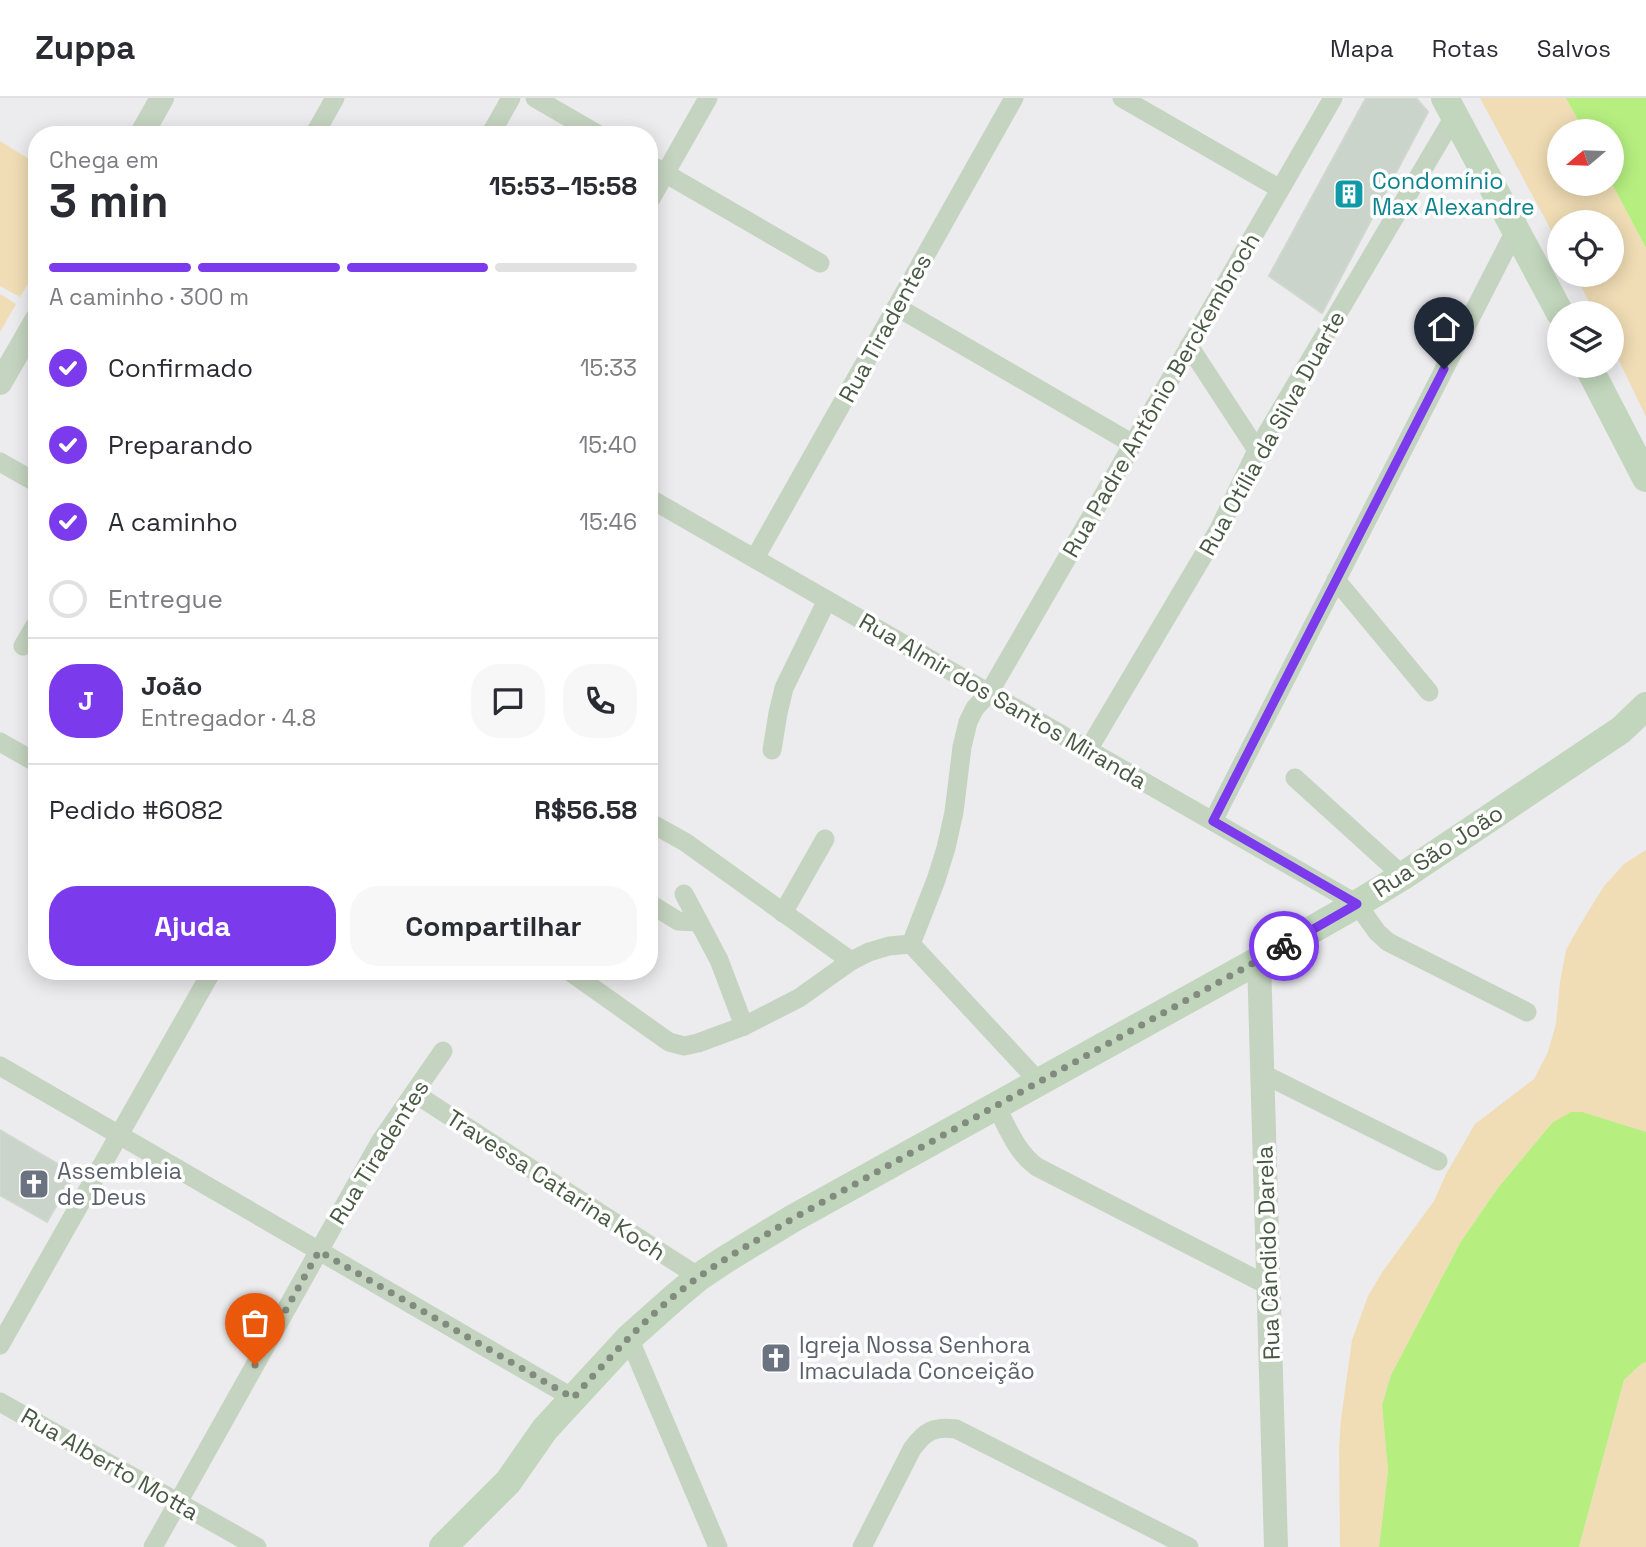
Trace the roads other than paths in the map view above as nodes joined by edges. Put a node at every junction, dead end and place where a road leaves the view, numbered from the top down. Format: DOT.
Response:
graph roads {
  1 [pos="162,98"];
  2 [pos="335,98"];
  3 [pos="511,98"];
  4 [pos="536,98"];
  5 [pos="708,98"];
  6 [pos="1014,98"];
  7 [pos="1122,98"];
  8 [pos="1333,98"];
  9 [pos="1450,107"];
  10 [pos="146,126"];
  11 [pos="319,126"];
  12 [pos="495,126"];
  13 [pos="584,126"];
  14 [pos="658,168"];
  15 [pos="658,170"];
  16 [pos="1280,189"];
  17 [pos="1516,229"];
  18 [pos="820,262"];
  19 [pos="1554,301"];
  20 [pos="897,307"];
  21 [pos="28,334"];
  22 [pos="1189,346"];
  23 [pos="1594,378"];
  24 [pos="0,383"];
  25 [pos="1133,444"];
  26 [pos="1258,450"];
  27 [pos="0,462"];
  28 [pos="28,478"];
  29 [pos="1646,478"];
  30 [pos="658,503"];
  31 [pos="755,558"];
  32 [pos="1336,580"];
  33 [pos="827,600"];
  34 [pos="28,637"];
  35 [pos="23,646"];
  36 [pos="1429,692"];
  37 [pos="989,693"];
  38 [pos="1646,706"];
  39 [pos="1634,726"];
  40 [pos="0,742"];
  41 [pos="772,750"];
  42 [pos="1088,750"];
  43 [pos="28,758"];
  44 [pos="1295,778"];
  45 [pos="1213,821"];
  46 [pos="658,827"];
  47 [pos="825,839"];
  48 [pos="1403,876"];
  49 [pos="684,894"];
  50 [pos="1357,904"];
  51 [pos="658,908"];
  52 [pos="783,913"];
  53 [pos="699,922"];
  54 [pos="911,944"];
  55 [pos="1259,960"];
  56 [pos="851,961"];
  57 [pos="207,980"];
  58 [pos="582,980"];
  59 [pos="1527,1012"];
  60 [pos="744,1026"];
  61 [pos="443,1051"];
  62 [pos="0,1066"];
  63 [pos="1262,1074"];
  64 [pos="1040,1083"];
  65 [pos="414,1093"];
  66 [pos="996,1106"];
  67 [pos="119,1135"];
  68 [pos="1438,1161"];
  69 [pos="319,1251"];
  70 [pos="699,1277"];
  71 [pos="1269,1286"];
  72 [pos="629,1338"];
  73 [pos="0,1345"];
  74 [pos="573,1398"];
  75 [pos="0,1402"];
  76 [pos="178,1502"];
  77 [pos="153,1547"];
  78 [pos="257,1547"];
  79 [pos="443,1547"];
  80 [pos="718,1547"];
  81 [pos="862,1547"];
  82 [pos="1189,1547"];
  83 [pos="1276,1547"];
  1 -- 10 [label="street"];
  2 -- 11 [label="street"];
  3 -- 12 [label="street"];
  4 -- 13 [label="street"];
  5 -- 14 [label="street"];
  6 -- 20 [label="street, Rua Tiradentes"];
  7 -- 16 [label="street"];
  8 -- 16 [label="street, Rua Padre Antônio Berckembroch"];
  9 -- 17 [label="main road"];
  9 -- 26 [label="street, Rua Otília da Silva Duarte"];
  15 -- 18 [label="street"];
  16 -- 22 [label="street, Rua Padre Antônio Berckembroch"];
  17 -- 19 [label="main road"];
  17 -- 32 [label="street"];
  20 -- 25 [label="street"];
  20 -- 31 [label="street, Rua Tiradentes"];
  21 -- 24 [label="street"];
  22 -- 25 [label="street, Rua Padre Antônio Berckembroch"];
  22 -- 26 [label="street"];
  23 -- 29 [label="main road"];
  25 -- 37 [label="street, Rua Padre Antônio Berckembroch"];
  26 -- 42 [label="street, Rua Otília da Silva Duarte"];
  27 -- 28 [label="street"];
  30 -- 31 [label="street, Rua Almir dos Santos Miranda"];
  31 -- 33 [label="street, Rua Almir dos Santos Miranda"];
  32 -- 36 [label="street"];
  32 -- 45 [label="street"];
  33 -- 37 [label="street, Rua Almir dos Santos Miranda"];
  33 -- 41 [label="street"];
  34 -- 35 [label="street"];
  37 -- 42 [label="street, Rua Almir dos Santos Miranda"];
  37 -- 54 [label="street, Rua Padre Antônio Berckembroch"];
  38 -- 39 [label="main road, Rua São João"];
  39 -- 48 [label="main road, Rua São João"];
  40 -- 43 [label="street"];
  42 -- 45 [label="street, Rua Almir dos Santos Miranda"];
  44 -- 48 [label="street"];
  45 -- 50 [label="street, Rua Almir dos Santos Miranda"];
  46 -- 52 [label="street"];
  47 -- 52 [label="street"];
  48 -- 50 [label="main road, Rua São João"];
  49 -- 53 [label="street"];
  50 -- 55 [label="main road, Rua São João"];
  50 -- 59 [label="street"];
  51 -- 53 [label="street"];
  52 -- 56 [label="street"];
  53 -- 60 [label="street"];
  54 -- 56 [label="street"];
  54 -- 64 [label="street"];
  55 -- 63 [label="street, Rua Cândido Darela"];
  55 -- 64 [label="main road, Rua São João"];
  56 -- 60 [label="street"];
  57 -- 67 [label="street"];
  58 -- 60 [label="street"];
  61 -- 65 [label="street, Rua Tiradentes"];
  62 -- 67 [label="street"];
  63 -- 68 [label="street"];
  63 -- 71 [label="street, Rua Cândido Darela"];
  64 -- 66 [label="main road, Rua São João"];
  65 -- 69 [label="street, Rua Tiradentes"];
  65 -- 70 [label="street, Travessa Catarina Koch"];
  66 -- 70 [label="main road, Rua São João"];
  66 -- 71 [label="street"];
  67 -- 69 [label="street"];
  67 -- 73 [label="street"];
  69 -- 74 [label="street"];
  69 -- 76 [label="street, Rua Tiradentes"];
  70 -- 72 [label="main road, Rua São João"];
  71 -- 83 [label="street, Rua Cândido Darela"];
  72 -- 74 [label="main road, Rua São João"];
  72 -- 80 [label="street"];
  74 -- 79 [label="main road, Rua São João"];
  75 -- 76 [label="street, Rua Alberto Motta"];
  76 -- 77 [label="street, Rua Tiradentes"];
  76 -- 78 [label="street, Rua Alberto Motta"];
  81 -- 82 [label="street"];
}
